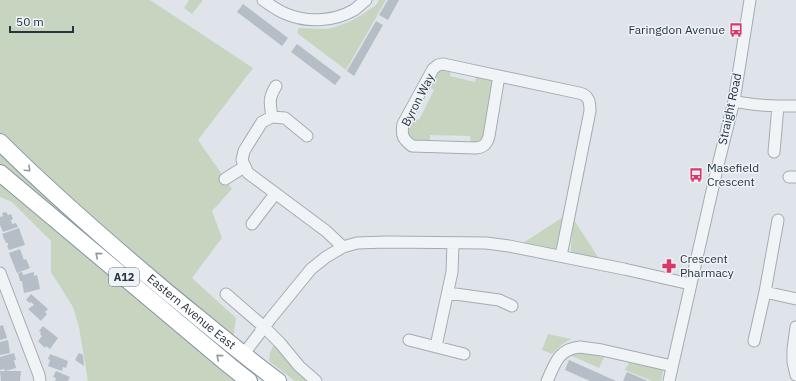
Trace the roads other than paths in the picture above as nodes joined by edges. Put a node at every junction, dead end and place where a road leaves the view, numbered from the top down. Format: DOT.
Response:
graph roads {
  1 [pos="263,0"];
  2 [pos="366,0"];
  3 [pos="750,0"];
  4 [pos="499,76"];
  5 [pos="276,86"];
  6 [pos="734,101"];
  7 [pos="778,106"];
  8 [pos="796,106"];
  9 [pos="272,117"];
  10 [pos="307,136"];
  11 [pos="0,142"];
  12 [pos="774,152"];
  13 [pos="244,167"];
  14 [pos="0,172"];
  15 [pos="225,179"];
  16 [pos="275,194"];
  17 [pos="778,220"];
  18 [pos="252,224"];
  19 [pos="453,243"];
  20 [pos="343,247"];
  21 [pos="561,256"];
  22 [pos="0,273"];
  23 [pos="690,284"];
  24 [pos="765,292"];
  25 [pos="448,293"];
  26 [pos="226,294"];
  27 [pos="796,299"];
  28 [pos="512,306"];
  29 [pos="264,327"];
  30 [pos="796,327"];
  31 [pos="409,340"];
  32 [pos="754,341"];
  33 [pos="436,346"];
  34 [pos="464,354"];
  35 [pos="243,355"];
  36 [pos="672,366"];
  37 [pos="796,375"];
  38 [pos="40,381"];
  39 [pos="250,381"];
  40 [pos="278,381"];
  41 [pos="316,381"];
  42 [pos="548,381"];
  43 [pos="669,381"];
  1 -- 2 [label="street"];
  3 -- 6 [label="street, Straight Road"];
  4 -- 4 [label="street, Byron Way"];
  4 -- 21 [label="street, Byron Way"];
  5 -- 9 [label="street"];
  6 -- 7 [label="street"];
  6 -- 23 [label="street, Straight Road"];
  7 -- 8 [label="street"];
  7 -- 12 [label="street"];
  9 -- 10 [label="street"];
  9 -- 13 [label="street"];
  11 -- 35 [label="highway, Eastern Avenue East / A12, one-way"];
  13 -- 15 [label="street"];
  13 -- 16 [label="street"];
  39 -- 14 [label="highway, Eastern Avenue East / A12, one-way"];
  16 -- 18 [label="street"];
  16 -- 20 [label="street"];
  17 -- 24 [label="street"];
  19 -- 20 [label="street"];
  19 -- 21 [label="street"];
  19 -- 25 [label="street"];
  20 -- 29 [label="street"];
  21 -- 23 [label="street"];
  22 -- 38 [label="street"];
  23 -- 36 [label="street, Straight Road"];
  24 -- 27 [label="street"];
  24 -- 32 [label="street"];
  25 -- 28 [label="street"];
  25 -- 33 [label="street"];
  26 -- 29 [label="street"];
  29 -- 35 [label="street"];
  29 -- 41 [label="street"];
  30 -- 37 [label="street"];
  31 -- 33 [label="street"];
  33 -- 34 [label="street"];
  35 -- 40 [label="highway, Eastern Avenue East / A12"];
  36 -- 42 [label="street"];
  36 -- 43 [label="street, Straight Road"];
}
